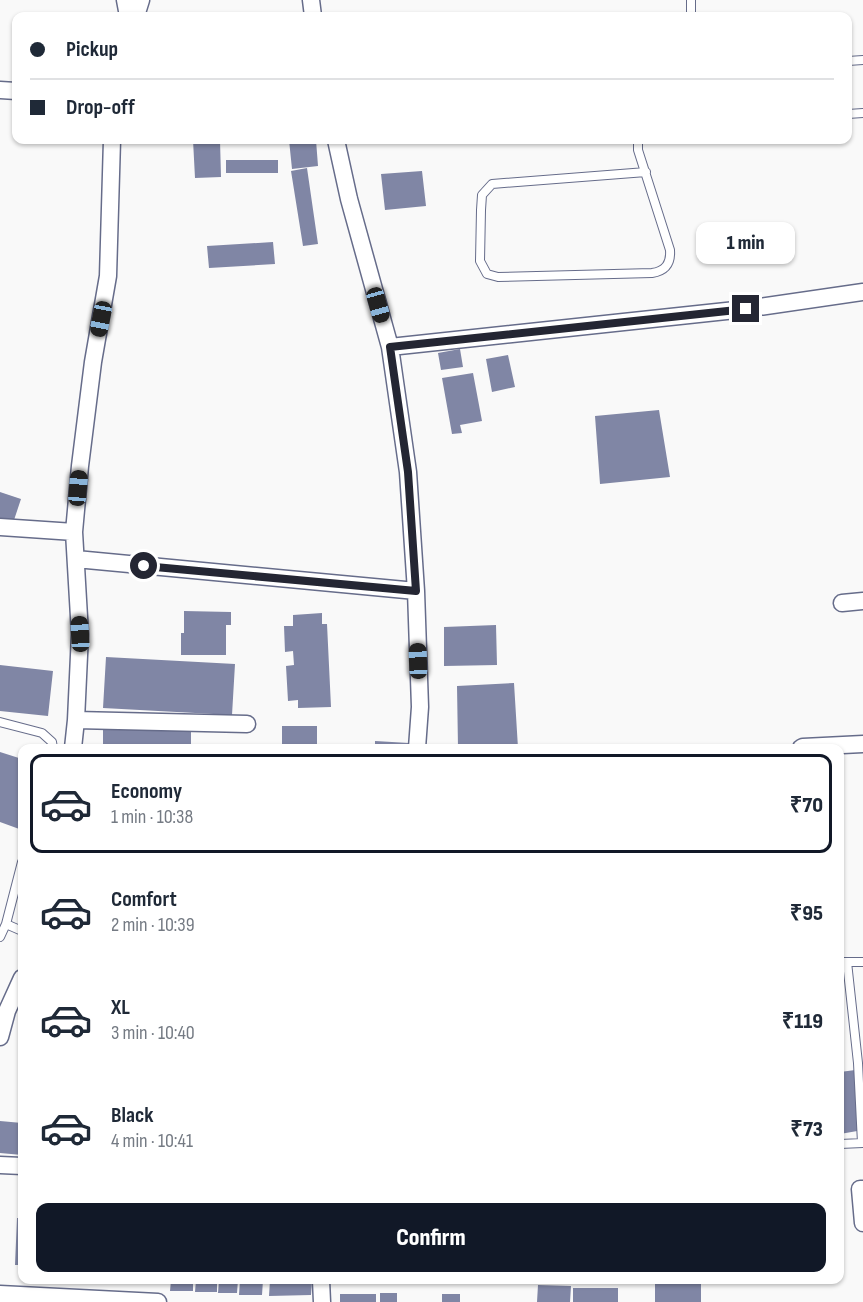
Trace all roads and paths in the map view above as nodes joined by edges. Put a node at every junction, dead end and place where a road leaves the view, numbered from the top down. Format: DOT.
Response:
graph roads {
  1 [pos="112,144"];
  2 [pos="337,144"];
  3 [pos="638,144"];
  4 [pos="646,172"];
  5 [pos="863,292"];
  6 [pos="390,347"];
  7 [pos="0,527"];
  8 [pos="74,532"];
  9 [pos="75,559"];
  10 [pos="416,591"];
  11 [pos="863,601"];
  12 [pos="842,603"];
  13 [pos="76,720"];
  14 [pos="0,723"];
  15 [pos="248,724"];
  16 [pos="52,744"];
  17 [pos="73,744"];
  18 [pos="417,744"];
  19 [pos="863,744"];
  20 [pos="844,745"];
  21 [pos="18,878"];
  22 [pos="6,924"];
  23 [pos="18,929"];
  24 [pos="0,938"];
  25 [pos="844,962"];
  26 [pos="863,962"];
  27 [pos="18,987"];
  28 [pos="0,1037"];
  29 [pos="860,1062"];
  30 [pos="862,1143"];
  31 [pos="844,1144"];
  32 [pos="0,1165"];
  33 [pos="18,1166"];
  34 [pos="863,1189"];
  35 [pos="863,1223"];
  36 [pos="321,1284"];
  37 [pos="0,1294"];
  38 [pos="158,1302"];
  39 [pos="322,1302"];
  1 -- 8 [label="street"];
  2 -- 6 [label="street"];
  3 -- 4 [label="lane"];
  4 -- 4 [label="lane"];
  5 -- 6 [label="street"];
  6 -- 10 [label="street"];
  7 -- 8 [label="street"];
  8 -- 9 [label="street"];
  9 -- 10 [label="street"];
  9 -- 13 [label="street"];
  10 -- 18 [label="street"];
  11 -- 12 [label="street"];
  13 -- 15 [label="street"];
  13 -- 17 [label="street"];
  14 -- 16 [label="lane"];
  19 -- 20 [label="street"];
  21 -- 22 [label="lane"];
  22 -- 23 [label="lane"];
  22 -- 24 [label="lane"];
  25 -- 26 [label="lane"];
  25 -- 29 [label="lane"];
  27 -- 28 [label="street"];
  29 -- 30 [label="lane"];
  30 -- 31 [label="lane"];
  32 -- 33 [label="street"];
  34 -- 35 [label="street"];
  36 -- 39 [label="street"];
  37 -- 38 [label="street"];
}
